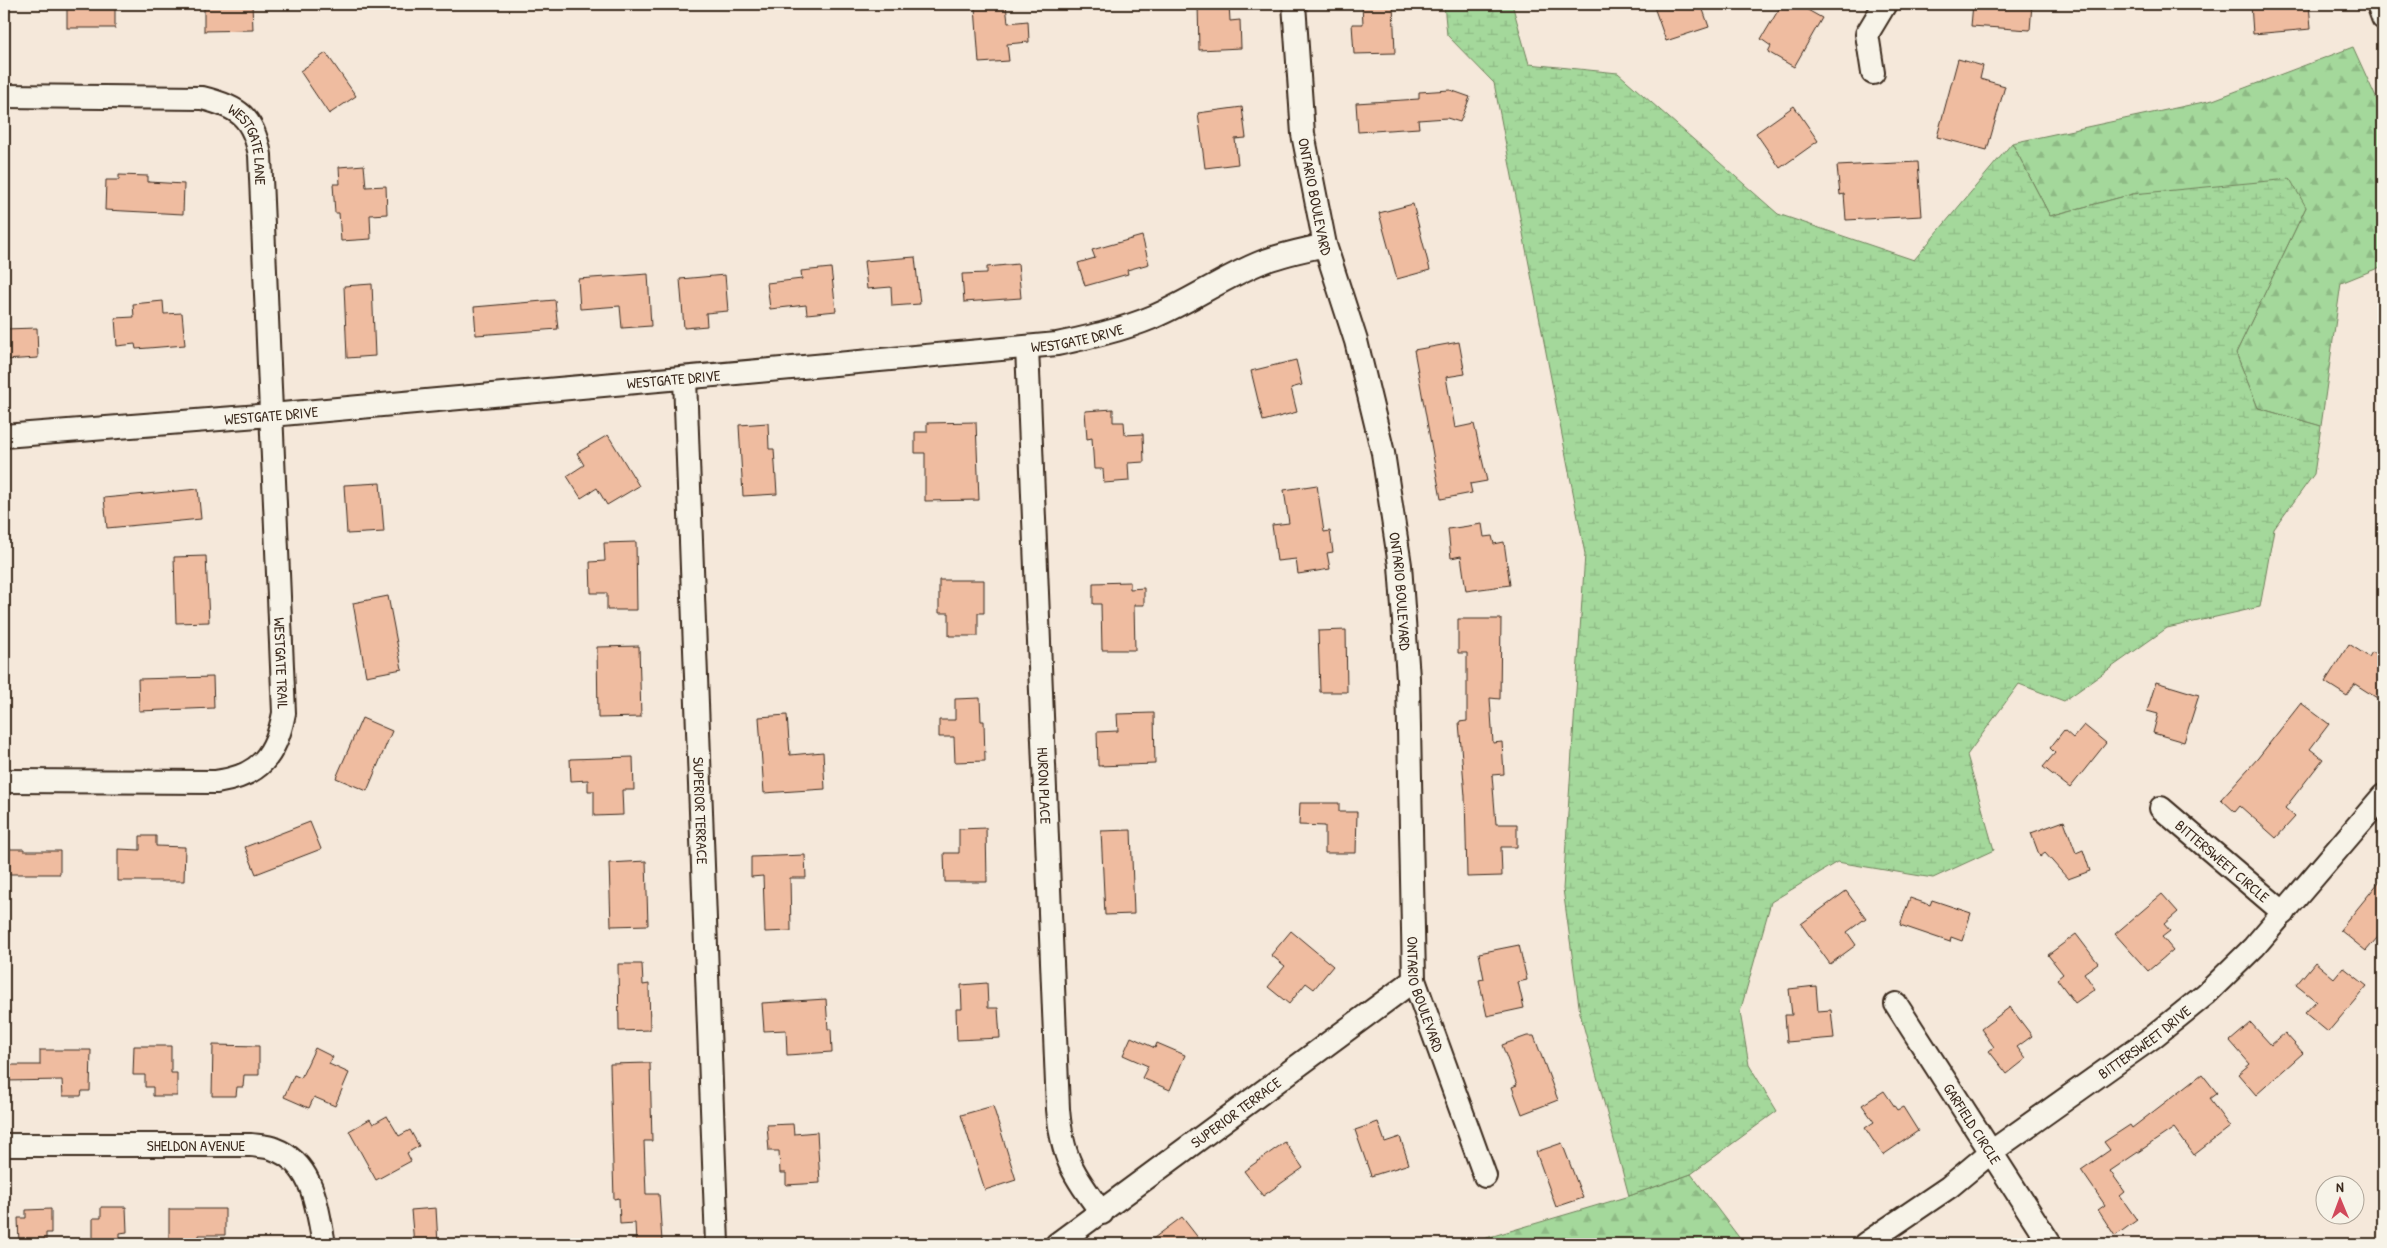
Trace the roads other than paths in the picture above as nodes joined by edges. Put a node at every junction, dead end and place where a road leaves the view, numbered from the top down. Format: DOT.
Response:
graph roads {
  1 [pos="1294,4"];
  2 [pos="1885,4"];
  3 [pos="2378,4"];
  4 [pos="2383,18"];
  5 [pos="1873,73"];
  6 [pos="4,96"];
  7 [pos="1325,244"];
  8 [pos="1027,347"];
  9 [pos="685,379"];
  10 [pos="271,415"];
  11 [pos="4,436"];
  12 [pos="4,780"];
  13 [pos="2383,796"];
  14 [pos="2161,808"];
  15 [pos="2284,913"];
  16 [pos="1414,980"];
  17 [pos="1896,1004"];
  18 [pos="4,1145"];
  19 [pos="1991,1152"];
  20 [pos="1485,1176"];
  21 [pos="1102,1213"];
  22 [pos="324,1244"];
  23 [pos="717,1244"];
  24 [pos="1057,1244"];
  25 [pos="1866,1244"];
  26 [pos="2050,1244"];
  1 -- 7 [label="street, ONTARIO BOULEVARD"];
  2 -- 5 [label="street"];
  3 -- 4 [label="street"];
  6 -- 10 [label="street, WESTGATE LANE"];
  7 -- 8 [label="street, WESTGATE DRIVE"];
  7 -- 16 [label="street, ONTARIO BOULEVARD"];
  8 -- 9 [label="street, WESTGATE DRIVE"];
  8 -- 21 [label="street, HURON PLACE"];
  9 -- 10 [label="street, WESTGATE DRIVE"];
  9 -- 23 [label="street, SUPERIOR TERRACE"];
  10 -- 11 [label="street, WESTGATE DRIVE"];
  10 -- 12 [label="street, WESTGATE TRAIL"];
  13 -- 15 [label="street, BITTERSWEET DRIVE"];
  14 -- 15 [label="street, BITTERSWEET CIRCLE"];
  15 -- 19 [label="street, BITTERSWEET DRIVE"];
  16 -- 20 [label="street, ONTARIO BOULEVARD"];
  16 -- 21 [label="street, SUPERIOR TERRACE"];
  17 -- 19 [label="street, GARFIELD CIRCLE"];
  18 -- 22 [label="street, SHELDON AVENUE"];
  19 -- 25 [label="street, BITTERSWEET DRIVE"];
  19 -- 26 [label="street, GARFIELD CIRCLE"];
  21 -- 24 [label="street, SUPERIOR TERRACE"];
}
